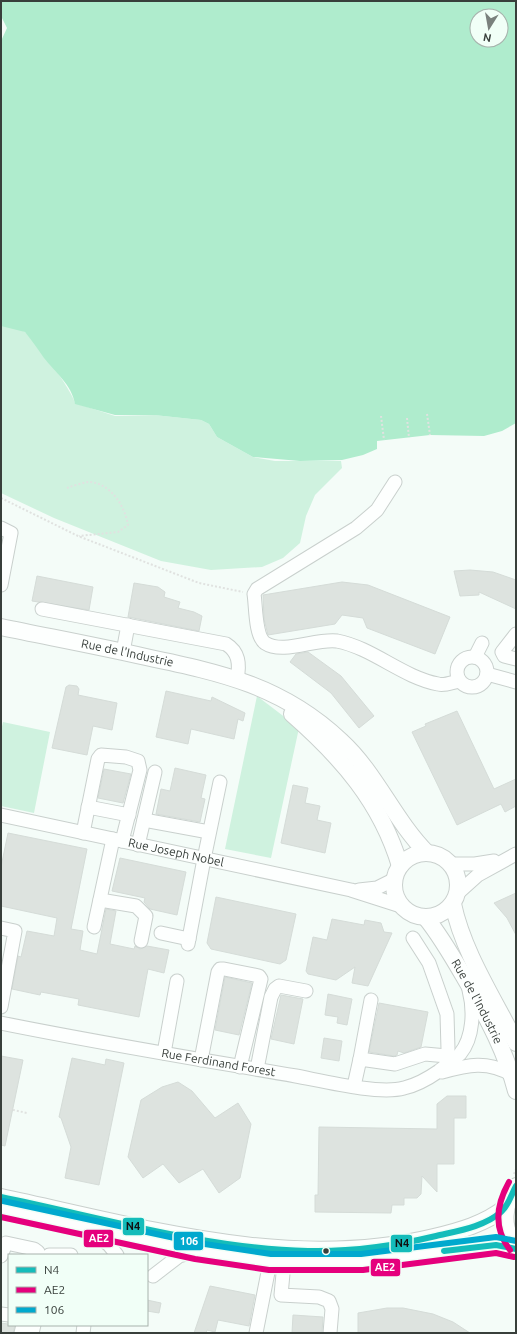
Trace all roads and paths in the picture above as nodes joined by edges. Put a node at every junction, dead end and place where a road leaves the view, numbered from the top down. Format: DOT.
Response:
graph roads {
  1 [pos="427,414"];
  2 [pos="381,416"];
  3 [pos="407,418"];
  4 [pos="430,435"];
  5 [pos="409,438"];
  6 [pos="384,440"];
  7 [pos="396,482"];
  8 [pos="67,488"];
  9 [pos="1,498"];
  10 [pos="1,528"];
  11 [pos="78,536"];
  12 [pos="1,585"];
  13 [pos="254,594"];
  14 [pos="42,609"];
  15 [pos="128,625"];
  16 [pos="1,627"];
  17 [pos="516,634"];
  18 [pos="482,643"];
  19 [pos="123,652"];
  20 [pos="475,657"];
  21 [pos="516,659"];
  22 [pos="487,674"];
  23 [pos="237,679"];
  24 [pos="459,680"];
  25 [pos="516,682"];
  26 [pos="253,684"];
  27 [pos="155,772"];
  28 [pos="220,782"];
  29 [pos="88,807"];
  30 [pos="1,815"];
  31 [pos="129,815"];
  32 [pos="144,820"];
  33 [pos="210,832"];
  34 [pos="83,833"];
  35 [pos="118,840"];
  36 [pos="138,844"];
  37 [pos="427,853"];
  38 [pos="511,856"];
  39 [pos="204,858"];
  40 [pos="451,864"];
  41 [pos="397,873"];
  42 [pos="351,890"];
  43 [pos="455,899"];
  44 [pos="100,900"];
  45 [pos="402,906"];
  46 [pos="426,918"];
  47 [pos="94,927"];
  48 [pos="1,928"];
  49 [pos="161,933"];
  50 [pos="413,938"];
  51 [pos="141,941"];
  52 [pos="177,981"];
  53 [pos="467,982"];
  54 [pos="306,992"];
  55 [pos="371,1000"];
  56 [pos="1,1004"];
  57 [pos="1,1023"];
  58 [pos="516,1043"];
  59 [pos="164,1054"];
  60 [pos="360,1059"];
  61 [pos="201,1060"];
  62 [pos="446,1061"];
  63 [pos="240,1067"];
  64 [pos="257,1070"];
  65 [pos="434,1074"];
  66 [pos="512,1075"];
  67 [pos="354,1086"];
  68 [pos="516,1090"];
  69 [pos="9,1109"];
  70 [pos="27,1112"];
  71 [pos="516,1186"];
  72 [pos="1,1197"];
  73 [pos="506,1207"];
  74 [pos="1,1209"];
  75 [pos="86,1228"];
  76 [pos="516,1245"];
  77 [pos="516,1249"];
  78 [pos="197,1251"];
  79 [pos="38,1254"];
  80 [pos="116,1254"];
  81 [pos="1,1256"];
  82 [pos="277,1263"];
  83 [pos="153,1276"];
  84 [pos="256,1333"];
  85 [pos="330,1333"];
  1 -- 4 [label="path"];
  2 -- 6 [label="path"];
  3 -- 5 [label="path"];
  7 -- 13 [label="street"];
  8 -- 11 [label="path"];
  9 -- 11 [label="path"];
  10 -- 12 [label="street"];
  11 -- 13 [label="path"];
  13 -- 24 [label="street"];
  14 -- 15 [label="street"];
  15 -- 19 [label="street"];
  15 -- 23 [label="street"];
  16 -- 19 [label="main road, Rue de l'Industrie"];
  17 -- 21 [label="street"];
  18 -- 20 [label="street"];
  19 -- 23 [label="main road, Rue de l'Industrie"];
  20 -- 22 [label="street"];
  20 -- 24 [label="street"];
  22 -- 24 [label="street"];
  22 -- 25 [label="street"];
  23 -- 26 [label="main road, Rue de l'Industrie"];
  26 -- 37 [label="main road, Rue de l'Industrie"];
  26 -- 41 [label="main road, Rue de l'Industrie"];
  27 -- 32 [label="street"];
  28 -- 33 [label="street"];
  29 -- 31 [label="street"];
  29 -- 31 [label="street"];
  29 -- 34 [label="street"];
  30 -- 34 [label="street, Rue Joseph Nobel"];
  31 -- 35 [label="street"];
  32 -- 33 [label="street"];
  32 -- 36 [label="street"];
  33 -- 39 [label="street"];
  34 -- 35 [label="street, Rue Joseph Nobel"];
  35 -- 36 [label="street, Rue Joseph Nobel"];
  35 -- 44 [label="street"];
  36 -- 39 [label="street, Rue Joseph Nobel"];
  37 -- 40 [label="main road, Rue de l'Industrie"];
  37 -- 41 [label="main road"];
  38 -- 40 [label="street"];
  38 -- 43 [label="street"];
  39 -- 42 [label="street, Rue Joseph Nobel"];
  39 -- 49 [label="street"];
  40 -- 43 [label="main road, Rue de l'Industrie"];
  41 -- 42 [label="street, Rue Joseph Nobel"];
  41 -- 45 [label="main road, Rue de l'Industrie"];
  42 -- 45 [label="street, Rue Joseph Nobel"];
  43 -- 46 [label="main road"];
  43 -- 58 [label="main road, Rue de l'Industrie"];
  44 -- 47 [label="street"];
  44 -- 51 [label="street"];
  45 -- 46 [label="main road"];
  46 -- 53 [label="main road, Rue de l'Industrie"];
  48 -- 56 [label="street"];
  50 -- 62 [label="street"];
  52 -- 59 [label="street"];
  53 -- 62 [label="street, Rue Ferdinand Forest"];
  53 -- 66 [label="main road, Rue de l'Industrie"];
  54 -- 64 [label="street"];
  55 -- 60 [label="street"];
  57 -- 59 [label="street, Rue Ferdinand Forest"];
  59 -- 61 [label="street, Rue Ferdinand Forest"];
  60 -- 62 [label="street"];
  60 -- 67 [label="street"];
  61 -- 63 [label="street, Rue Ferdinand Forest"];
  61 -- 63 [label="street"];
  62 -- 65 [label="street, Rue Ferdinand Forest"];
  63 -- 64 [label="street, Rue Ferdinand Forest"];
  64 -- 67 [label="street, Rue Ferdinand Forest"];
  65 -- 66 [label="street, Rue Ferdinand Forest"];
  65 -- 67 [label="street, Rue Ferdinand Forest"];
  66 -- 68 [label="main road, Rue de l'Industrie"];
  69 -- 70 [label="path"];
  71 -- 73 [label="main road"];
  72 -- 73 [label="main road"];
  73 -- 76 [label="main road"];
  74 -- 75 [label="main road"];
  75 -- 78 [label="main road"];
  75 -- 80 [label="street"];
  77 -- 82 [label="main road"];
  78 -- 82 [label="main road"];
  78 -- 83 [label="street"];
  79 -- 81 [label="street"];
  82 -- 84 [label="street"];
  82 -- 85 [label="street"];
}
